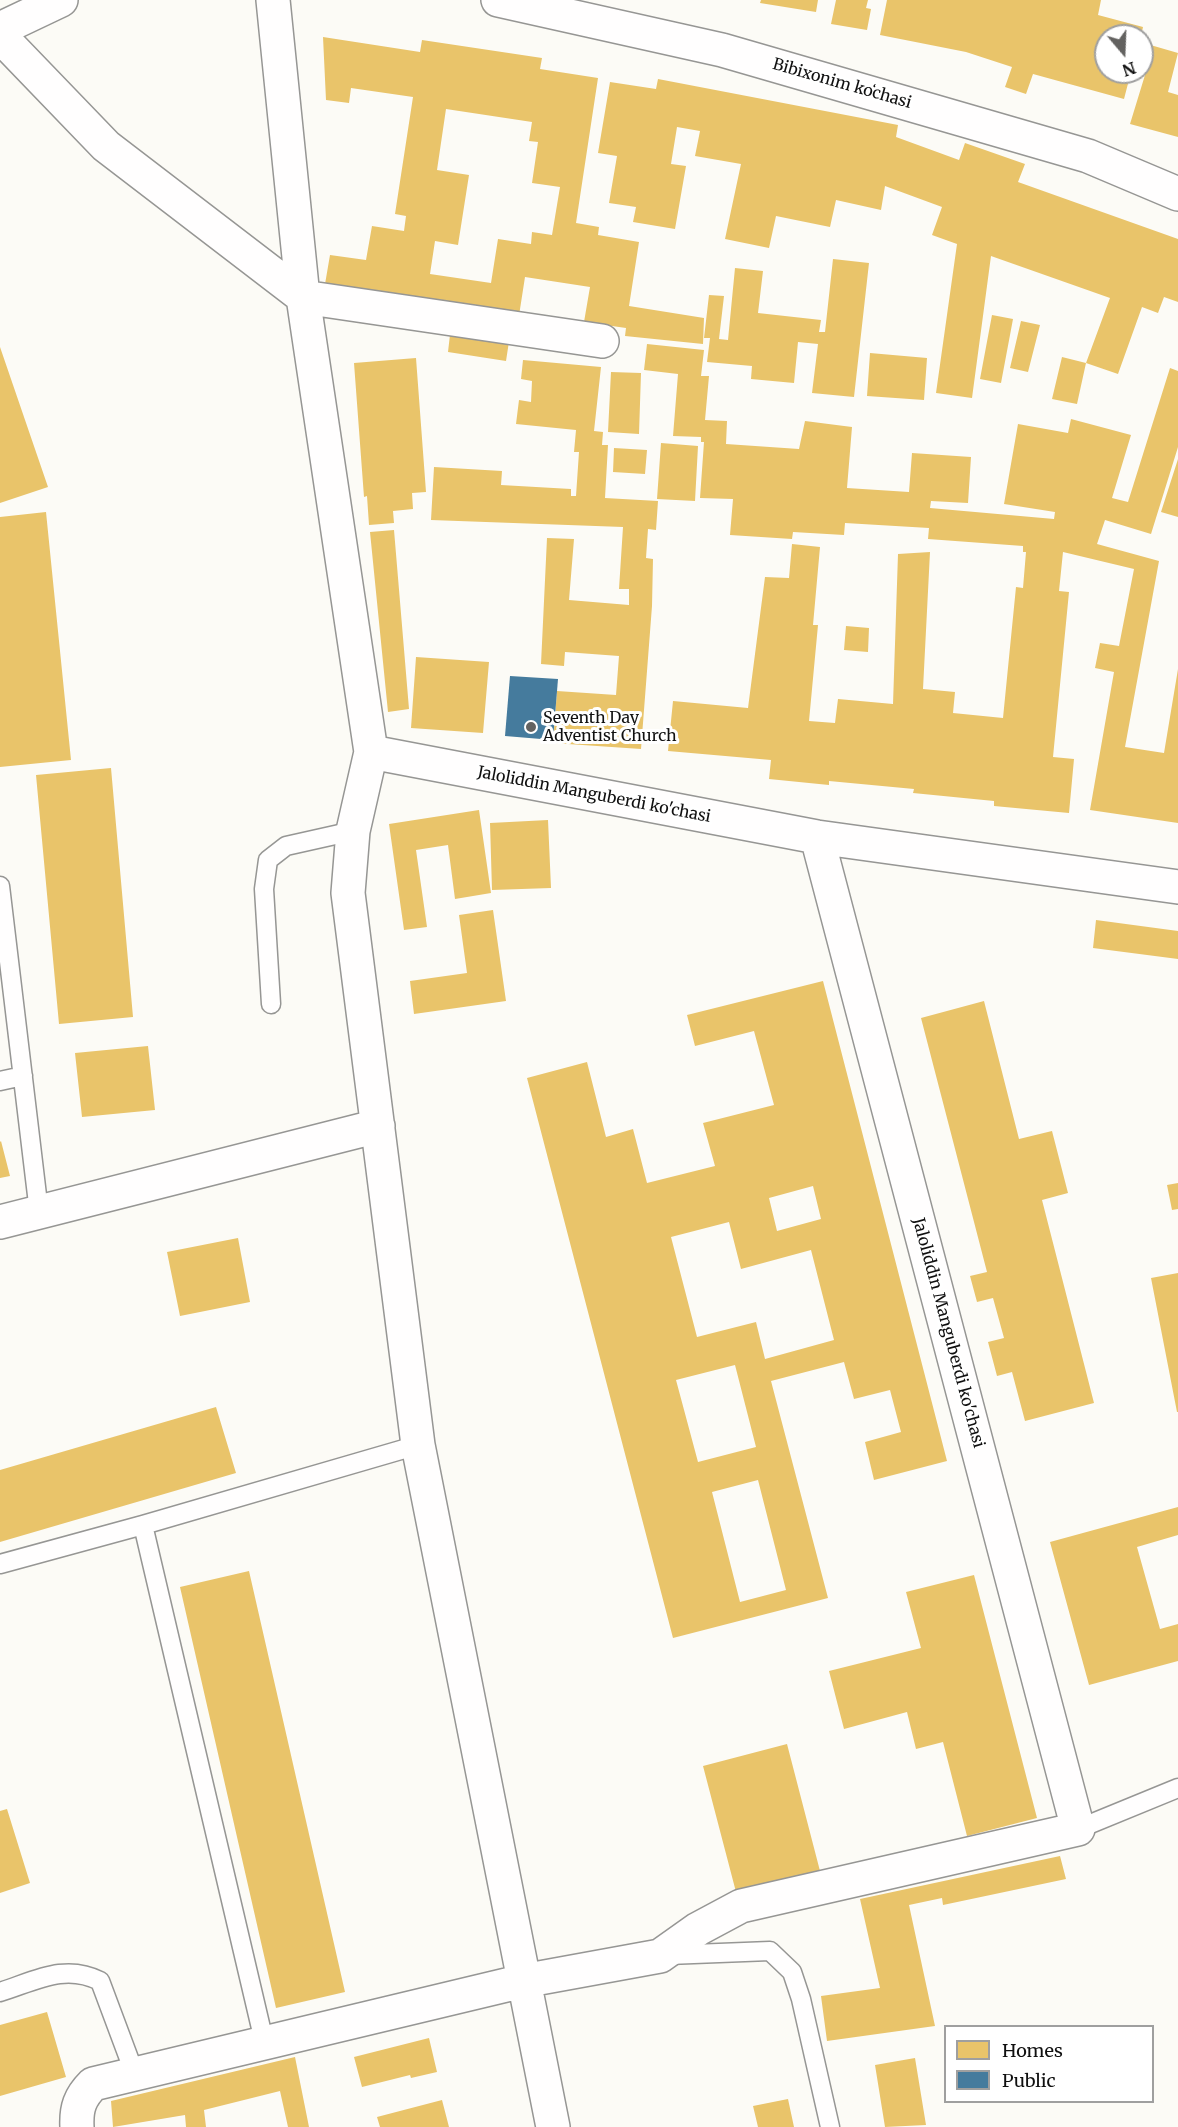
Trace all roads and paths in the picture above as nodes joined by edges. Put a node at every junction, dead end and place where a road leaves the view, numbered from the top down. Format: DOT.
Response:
graph roads {
  1 [pos="61,0"];
  2 [pos="273,0"];
  3 [pos="498,0"];
  4 [pos="0,29"];
  5 [pos="0,36"];
  6 [pos="1178,194"];
  7 [pos="303,297"];
  8 [pos="602,341"];
  9 [pos="371,752"];
  10 [pos="353,831"];
  11 [pos="817,837"];
  12 [pos="0,886"];
  13 [pos="1178,887"];
  14 [pos="271,1004"];
  15 [pos="23,1076"];
  16 [pos="0,1081"];
  17 [pos="378,1126"];
  18 [pos="39,1212"];
  19 [pos="0,1222"];
  20 [pos="418,1445"];
  21 [pos="143,1525"];
  22 [pos="0,1564"];
  23 [pos="1178,1788"];
  24 [pos="1078,1829"];
  25 [pos="660,1956"];
  26 [pos="523,1981"];
  27 [pos="0,1992"];
  28 [pos="264,2041"];
  29 [pos="134,2072"];
  30 [pos="77,2127"];
  31 [pos="552,2127"];
  32 [pos="830,2127"];
  1 -- 4 [label="street"];
  2 -- 7 [label="street"];
  3 -- 6 [label="street, Bibixonim koʻchasi"];
  5 -- 7 [label="street"];
  7 -- 8 [label="street"];
  7 -- 9 [label="street"];
  9 -- 10 [label="street"];
  9 -- 11 [label="street, Jaloliddin Manguberdi ko'chasi"];
  10 -- 14 [label="lane"];
  10 -- 17 [label="street"];
  11 -- 13 [label="street, Jaloliddin Manguberdi ko'chasi"];
  11 -- 24 [label="street, Jaloliddin Manguberdi ko'chasi"];
  12 -- 15 [label="lane"];
  15 -- 16 [label="lane"];
  15 -- 18 [label="lane"];
  17 -- 18 [label="street"];
  17 -- 20 [label="street"];
  18 -- 19 [label="street"];
  20 -- 21 [label="lane"];
  20 -- 26 [label="street"];
  21 -- 22 [label="lane"];
  21 -- 28 [label="lane"];
  23 -- 24 [label="lane"];
  24 -- 25 [label="street"];
  25 -- 26 [label="street"];
  25 -- 32 [label="lane"];
  26 -- 28 [label="street"];
  26 -- 31 [label="street"];
  27 -- 29 [label="lane"];
  28 -- 29 [label="street"];
  29 -- 30 [label="street"];
}
